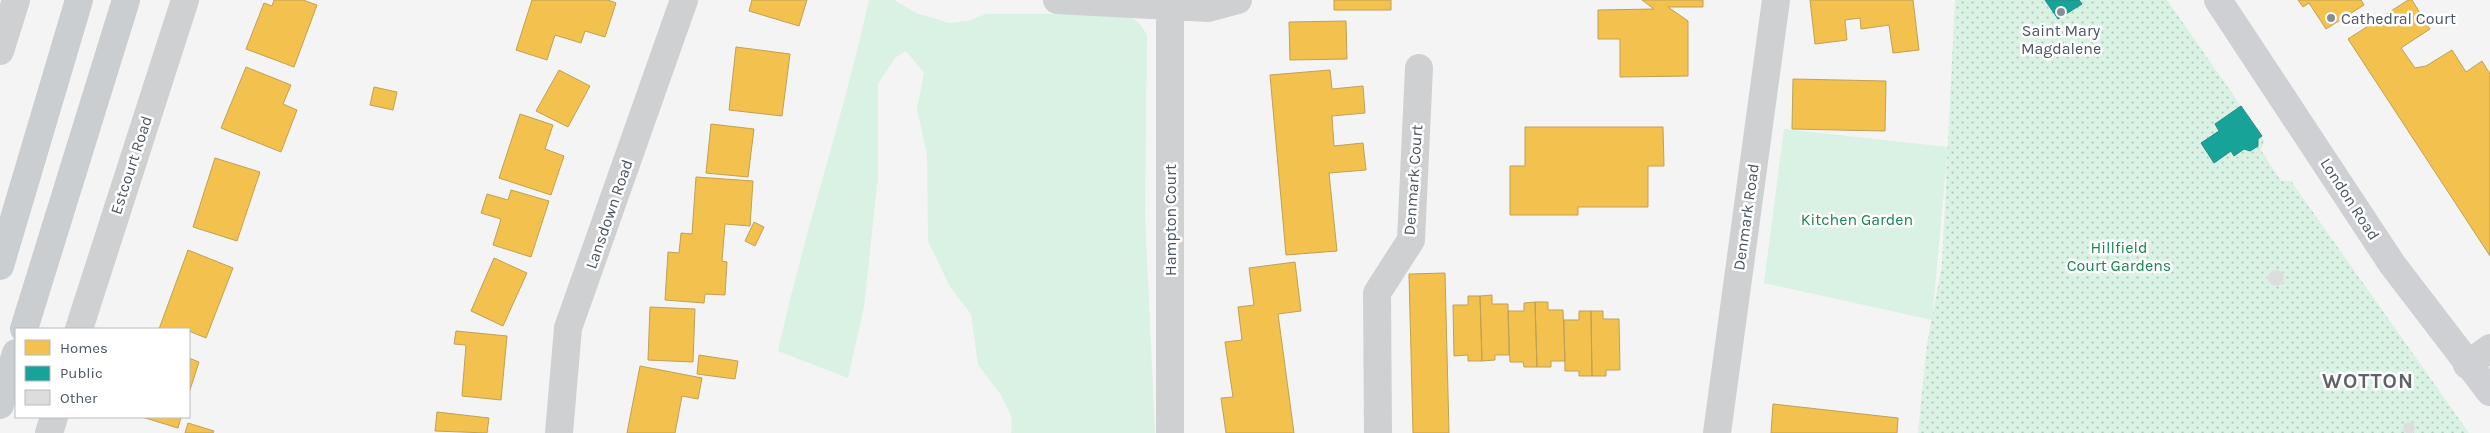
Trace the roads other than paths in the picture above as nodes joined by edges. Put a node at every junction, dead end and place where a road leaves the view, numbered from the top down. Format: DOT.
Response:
graph roads {
  1 [pos="16,0"];
  2 [pos="79,0"];
  3 [pos="126,0"];
  4 [pos="185,0"];
  5 [pos="684,0"];
  6 [pos="1057,0"];
  7 [pos="1238,0"];
  8 [pos="1776,0"];
  9 [pos="2218,0"];
  10 [pos="1170,7"];
  11 [pos="0,51"];
  12 [pos="1419,68"];
  13 [pos="0,266"];
  14 [pos="24,328"];
  15 [pos="79,328"];
  16 [pos="2490,348"];
  17 [pos="15,356"];
  18 [pos="2467,365"];
  19 [pos="2490,392"];
  20 [pos="0,405"];
  21 [pos="54,418"];
  22 [pos="49,433"];
  23 [pos="559,433"];
  24 [pos="1170,433"];
  25 [pos="1378,433"];
  26 [pos="1717,433"];
  1 -- 11 [label="street"];
  2 -- 13 [label="main road"];
  3 -- 14 [label="main road"];
  4 -- 15 [label="street, Estcourt Road"];
  5 -- 23 [label="street, Lansdown Road"];
  6 -- 10 [label="street"];
  7 -- 10 [label="street"];
  8 -- 26 [label="street, Denmark Road"];
  9 -- 18 [label="main road, London Road"];
  10 -- 24 [label="street, Hampton Court"];
  12 -- 25 [label="street, Denmark Court"];
  16 -- 18 [label="street"];
  17 -- 20 [label="main road"];
  18 -- 19 [label="main road, London Road"];
  21 -- 22 [label="street"];
}
